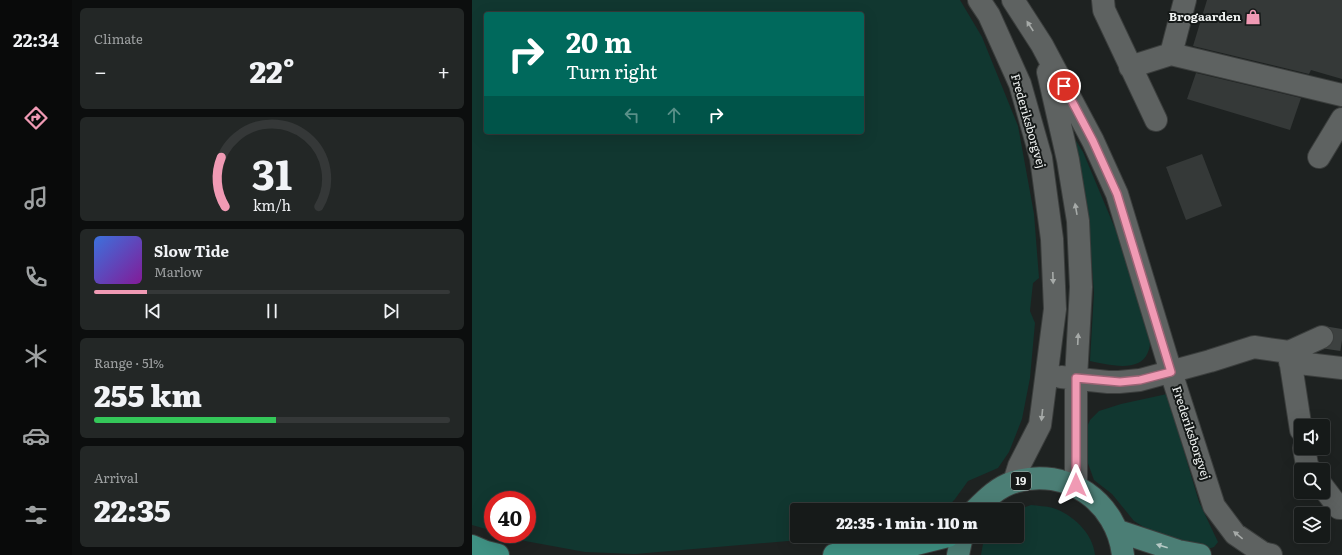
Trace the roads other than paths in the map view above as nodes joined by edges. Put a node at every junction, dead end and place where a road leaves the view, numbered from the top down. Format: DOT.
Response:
graph roads {
  1 [pos="979,0"];
  2 [pos="1013,0"];
  3 [pos="1103,0"];
  4 [pos="1186,0"];
  5 [pos="1042,45"];
  6 [pos="1172,54"];
  7 [pos="1130,67"];
  8 [pos="1342,95"];
  9 [pos="1342,119"];
  10 [pos="1156,120"];
  11 [pos="1319,156"];
  12 [pos="1322,338"];
  13 [pos="1289,357"];
  14 [pos="1342,368"];
  15 [pos="1171,372"];
  16 [pos="1046,377"];
  17 [pos="1076,378"];
  18 [pos="1299,419"];
  19 [pos="1014,482"];
  20 [pos="1076,485"];
  21 [pos="1330,496"];
  22 [pos="982,503"];
  23 [pos="1342,508"];
  24 [pos="1118,531"];
  25 [pos="920,543"];
  26 [pos="961,543"];
  27 [pos="472,546"];
  28 [pos="498,555"];
  29 [pos="834,555"];
  30 [pos="958,555"];
  31 [pos="1123,555"];
  32 [pos="1200,555"];
  33 [pos="1271,555"];
  1 -- 16 [label="street, Frederiksborgvej, one-way"];
  5 -- 2 [label="street, Frederiksborgvej, one-way"];
  3 -- 7 [label="street"];
  4 -- 6 [label="street"];
  5 -- 15 [label="street, Frederiksborgvej"];
  17 -- 5 [label="street, Frederiksborgvej, one-way"];
  6 -- 7 [label="street"];
  6 -- 8 [label="street"];
  7 -- 10 [label="street"];
  9 -- 11 [label="street"];
  12 -- 13 [label="street"];
  13 -- 14 [label="street"];
  13 -- 15 [label="street"];
  13 -- 18 [label="street"];
  15 -- 17 [label="street"];
  33 -- 15 [label="street, Frederiksborgvej, one-way"];
  16 -- 17 [label="street"];
  16 -- 19 [label="street, Frederiksborgvej, one-way"];
  17 -- 20 [label="street, Frederiksborgvej"];
  19 -- 20 [label="main road, 19"];
  19 -- 22 [label="main road, 19"];
  20 -- 24 [label="main road, 19"];
  21 -- 23 [label="street"];
  24 -- 31 [label="main road, 19"];
  32 -- 24 [label="main road, one-way"];
  25 -- 29 [label="highway"];
  26 -- 30 [label="main road"];
  27 -- 28 [label="highway"];
}
